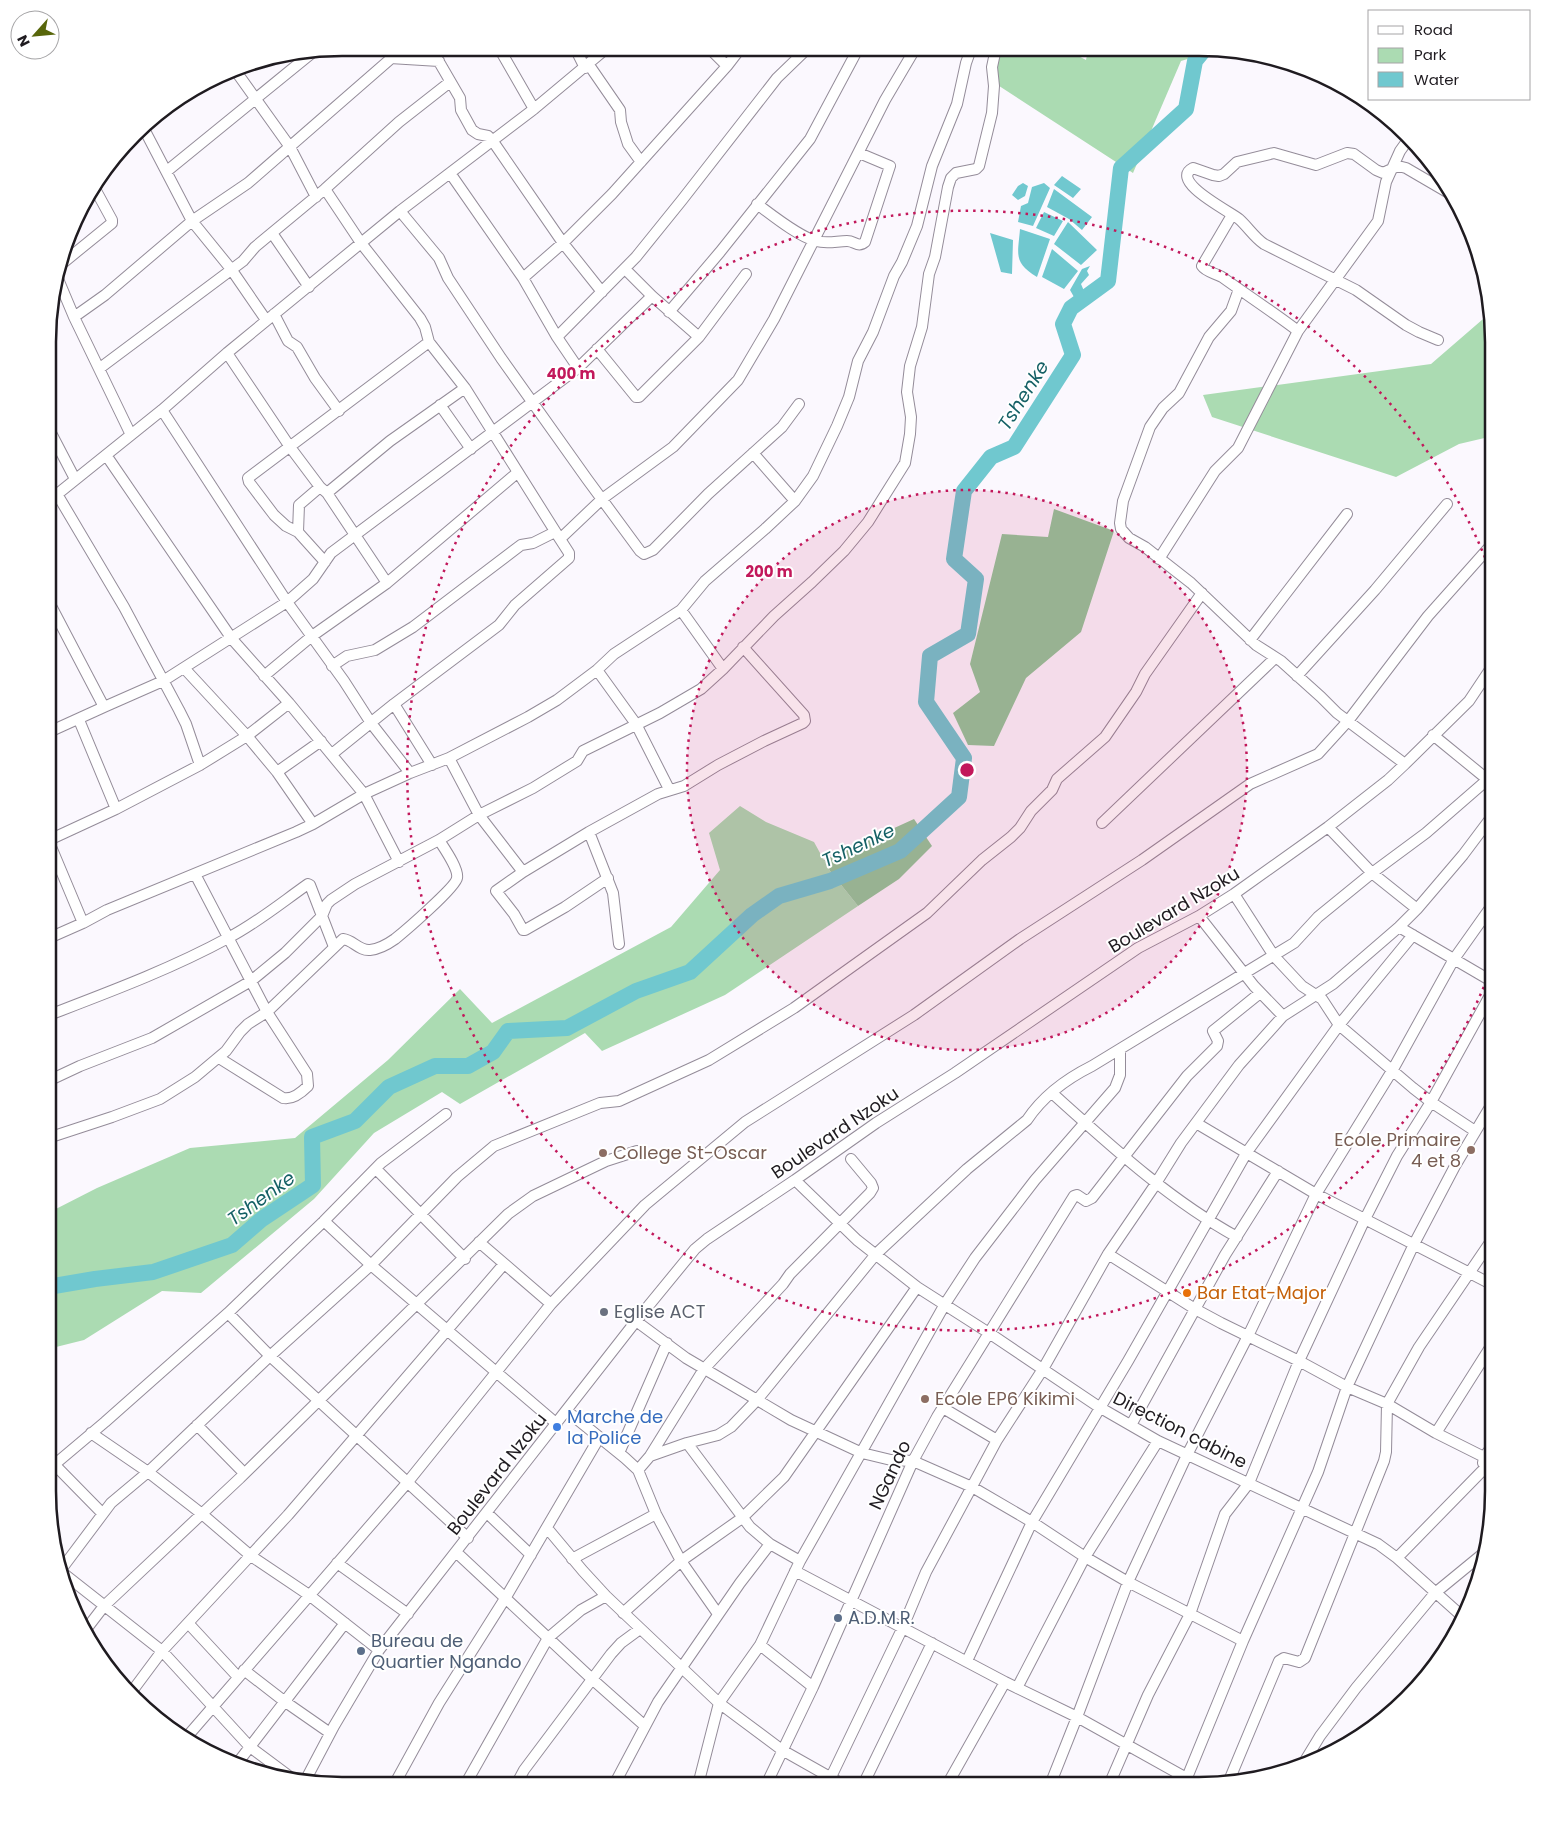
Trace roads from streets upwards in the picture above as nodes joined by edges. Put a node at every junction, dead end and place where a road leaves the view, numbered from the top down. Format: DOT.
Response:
graph roads {
  1 [pos="393,56"];
  2 [pos="436,56"];
  3 [pos="504,56"];
  4 [pos="580,56"];
  5 [pos="598,56"];
  6 [pos="718,56"];
  7 [pos="735,56"];
  8 [pos="800,56"];
  9 [pos="854,56"];
  10 [pos="911,56"];
  11 [pos="968,56"];
  12 [pos="994,56"];
  13 [pos="390,58"];
  14 [pos="304,59"];
  15 [pos="439,62"];
  16 [pos="587,66"];
  17 [pos="727,66"];
  18 [pos="239,76"];
  19 [pos="450,82"];
  20 [pos="255,99"];
  21 [pos="534,109"];
  22 [pos="147,134"];
  23 [pos="492,140"];
  24 [pos="1405,145"];
  25 [pos="290,147"];
  26 [pos="859,153"];
  27 [pos="641,162"];
  28 [pos="1392,167"];
  29 [pos="167,171"];
  30 [pos="450,173"];
  31 [pos="1440,188"];
  32 [pos="326,189"];
  33 [pos="98,194"];
  34 [pos="316,197"];
  35 [pos="757,204"];
  36 [pos="400,211"];
  37 [pos="1232,215"];
  38 [pos="192,221"];
  39 [pos="272,233"];
  40 [pos="815,241"];
  41 [pos="362,243"];
  42 [pos="563,243"];
  43 [pos="69,258"];
  44 [pos="242,261"];
  45 [pos="231,269"];
  46 [pos="625,269"];
  47 [pos="746,274"];
  48 [pos="238,278"];
  49 [pos="523,278"];
  50 [pos="1336,280"];
  51 [pos="308,286"];
  52 [pos="62,288"];
  53 [pos="1239,288"];
  54 [pos="602,292"];
  55 [pos="652,296"];
  56 [pos="669,312"];
  57 [pos="74,317"];
  58 [pos="270,317"];
  59 [pos="1298,331"];
  60 [pos="557,337"];
  61 [pos="699,338"];
  62 [pos="1438,340"];
  63 [pos="430,342"];
  64 [pos="597,350"];
  65 [pos="227,353"];
  66 [pos="100,368"];
  67 [pos="578,368"];
  68 [pos="465,388"];
  69 [pos="532,401"];
  70 [pos="798,404"];
  71 [pos="440,405"];
  72 [pos="162,410"];
  73 [pos="339,411"];
  74 [pos="493,432"];
  75 [pos="131,434"];
  76 [pos="56,443"];
  77 [pos="290,447"];
  78 [pos="471,449"];
  79 [pos="753,453"];
  80 [pos="106,455"];
  81 [pos="518,473"];
  82 [pos="75,479"];
  83 [pos="324,490"];
  84 [pos="56,495"];
  85 [pos="602,499"];
  86 [pos="795,500"];
  87 [pos="56,502"];
  88 [pos="1447,504"];
  89 [pos="1347,514"];
  90 [pos="298,532"];
  91 [pos="354,536"];
  92 [pos="557,536"];
  93 [pos="1485,552"];
  94 [pos="1159,559"];
  95 [pos="325,562"];
  96 [pos="387,583"];
  97 [pos="1202,593"];
  98 [pos="287,602"];
  99 [pos="681,610"];
  100 [pos="56,615"];
  101 [pos="312,636"];
  102 [pos="232,639"];
  103 [pos="1250,640"];
  104 [pos="743,647"];
  105 [pos="1275,658"];
  106 [pos="332,666"];
  107 [pos="184,668"];
  108 [pos="723,669"];
  109 [pos="598,670"];
  110 [pos="264,676"];
  111 [pos="1297,676"];
  112 [pos="1485,677"];
  113 [pos="164,681"];
  114 [pos="290,703"];
  115 [pos="394,704"];
  116 [pos="104,707"];
  117 [pos="79,720"];
  118 [pos="1348,721"];
  119 [pos="371,723"];
  120 [pos="636,724"];
  121 [pos="56,729"];
  122 [pos="1433,735"];
  123 [pos="247,736"];
  124 [pos="321,740"];
  125 [pos="332,754"];
  126 [pos="449,758"];
  127 [pos="1405,764"];
  128 [pos="200,765"];
  129 [pos="432,765"];
  130 [pos="277,772"];
  131 [pos="410,772"];
  132 [pos="1485,778"];
  133 [pos="1485,786"];
  134 [pos="670,790"];
  135 [pos="364,794"];
  136 [pos="116,810"];
  137 [pos="479,816"];
  138 [pos="1102,823"];
  139 [pos="313,824"];
  140 [pos="1485,826"];
  141 [pos="1328,827"];
  142 [pos="590,832"];
  143 [pos="56,838"];
  144 [pos="439,840"];
  145 [pos="56,858"];
  146 [pos="400,862"];
  147 [pos="523,872"];
  148 [pos="1372,873"];
  149 [pos="195,874"];
  150 [pos="608,878"];
  151 [pos="1234,894"];
  152 [pos="1417,909"];
  153 [pos="1485,915"];
  154 [pos="322,916"];
  155 [pos="1199,916"];
  156 [pos="83,923"];
  157 [pos="1399,927"];
  158 [pos="56,935"];
  159 [pos="1413,935"];
  160 [pos="228,938"];
  161 [pos="619,944"];
  162 [pos="334,947"];
  163 [pos="1274,956"];
  164 [pos="1454,959"];
  165 [pos="1244,974"];
  166 [pos="1485,977"];
  167 [pos="250,981"];
  168 [pos="1260,993"];
  169 [pos="1317,995"];
  170 [pos="1485,1004"];
  171 [pos="56,1012"];
  172 [pos="267,1012"];
  173 [pos="1283,1016"];
  174 [pos="1339,1025"];
  175 [pos="1120,1049"];
  176 [pos="218,1058"];
  177 [pos="1392,1071"];
  178 [pos="56,1077"];
  179 [pos="1052,1092"];
  180 [pos="1431,1102"];
  181 [pos="446,1114"];
  182 [pos="1485,1115"];
  183 [pos="1085,1122"];
  184 [pos="1196,1123"];
  185 [pos="1475,1131"];
  186 [pos="56,1135"];
  187 [pos="637,1151"];
  188 [pos="1247,1152"];
  189 [pos="1124,1156"];
  190 [pos="851,1159"];
  191 [pos="376,1169"];
  192 [pos="1278,1171"];
  193 [pos="795,1180"];
  194 [pos="1156,1184"];
  195 [pos="1316,1194"];
  196 [pos="420,1213"];
  197 [pos="1365,1219"];
  198 [pos="324,1221"];
  199 [pos="1208,1221"];
  200 [pos="840,1223"];
  201 [pos="1236,1237"];
  202 [pos="479,1242"];
  203 [pos="1414,1244"];
  204 [pos="1485,1249"];
  205 [pos="876,1254"];
  206 [pos="1108,1254"];
  207 [pos="464,1259"];
  208 [pos="504,1264"];
  209 [pos="371,1265"];
  210 [pos="1468,1273"];
  211 [pos="1485,1281"];
  212 [pos="917,1287"];
  213 [pos="1168,1292"];
  214 [pos="417,1304"];
  215 [pos="551,1304"];
  216 [pos="945,1304"];
  217 [pos="1195,1309"];
  218 [pos="228,1312"];
  219 [pos="636,1322"];
  220 [pos="448,1330"];
  221 [pos="989,1333"];
  222 [pos="1248,1336"];
  223 [pos="667,1344"];
  224 [pos="270,1356"];
  225 [pos="1485,1356"];
  226 [pos="1300,1360"];
  227 [pos="704,1369"];
  228 [pos="1043,1369"];
  229 [pos="496,1372"];
  230 [pos="1347,1387"];
  231 [pos="318,1400"];
  232 [pos="757,1400"];
  233 [pos="1387,1404"];
  234 [pos="943,1408"];
  235 [pos="1099,1408"];
  236 [pos="567,1411"];
  237 [pos="557,1424"];
  238 [pos="197,1425"];
  239 [pos="1131,1425"];
  240 [pos="815,1432"];
  241 [pos="91,1433"];
  242 [pos="1436,1433"];
  243 [pos="356,1435"];
  244 [pos="599,1438"];
  245 [pos="998,1440"];
  246 [pos="1158,1441"];
  247 [pos="687,1443"];
  248 [pos="619,1453"];
  249 [pos="862,1453"];
  250 [pos="1186,1455"];
  251 [pos="650,1456"];
  252 [pos="1485,1458"];
  253 [pos="56,1459"];
  254 [pos="913,1461"];
  255 [pos="1485,1466"];
  256 [pos="56,1470"];
  257 [pos="638,1470"];
  258 [pos="148,1472"];
  259 [pos="244,1473"];
  260 [pos="407,1483"];
  261 [pos="1249,1483"];
  262 [pos="972,1487"];
  263 [pos="1302,1507"];
  264 [pos="102,1513"];
  265 [pos="487,1513"];
  266 [pos="202,1514"];
  267 [pos="656,1514"];
  268 [pos="742,1518"];
  269 [pos="1032,1522"];
  270 [pos="546,1528"];
  271 [pos="1356,1532"];
  272 [pos="468,1538"];
  273 [pos="770,1544"];
  274 [pos="456,1552"];
  275 [pos="531,1555"];
  276 [pos="251,1556"];
  277 [pos="1085,1557"];
  278 [pos="1397,1558"];
  279 [pos="572,1559"];
  280 [pos="1476,1559"];
  281 [pos="681,1561"];
  282 [pos="800,1561"];
  283 [pos="65,1562"];
  284 [pos="337,1563"];
  285 [pos="795,1571"];
  286 [pos="70,1579"];
  287 [pos="1128,1582"];
  288 [pos="1435,1592"];
  289 [pos="309,1595"];
  290 [pos="506,1596"];
  291 [pos="606,1596"];
  292 [pos="852,1601"];
  293 [pos="104,1606"];
  294 [pos="1458,1611"];
  295 [pos="623,1613"];
  296 [pos="408,1614"];
  297 [pos="718,1614"];
  298 [pos="1190,1614"];
  299 [pos="188,1623"];
  300 [pos="90,1624"];
  301 [pos="345,1624"];
  302 [pos="903,1627"];
  303 [pos="640,1629"];
  304 [pos="548,1638"];
  305 [pos="1242,1641"];
  306 [pos="932,1643"];
  307 [pos="760,1645"];
  308 [pos="379,1650"];
  309 [pos="162,1651"];
  310 [pos="967,1662"];
  311 [pos="682,1668"];
  312 [pos="241,1674"];
  313 [pos="592,1679"];
  314 [pos="1004,1682"];
  315 [pos="135,1687"];
  316 [pos="814,1687"];
  317 [pos="1017,1688"];
  318 [pos="284,1701"];
  319 [pos="719,1703"];
  320 [pos="213,1707"];
  321 [pos="1077,1717"];
  322 [pos="645,1726"];
  323 [pos="190,1733"];
  324 [pos="330,1734"];
  325 [pos="1126,1744"];
  326 [pos="250,1747"];
  327 [pos="782,1750"];
  328 [pos="1309,1755"];
  329 [pos="241,1758"];
  330 [pos="281,1770"];
  331 [pos="309,1774"];
  332 [pos="1232,1774"];
  333 [pos="398,1777"];
  334 [pos="470,1777"];
  335 [pos="520,1777"];
  336 [pos="618,1777"];
  337 [pos="700,1777"];
  338 [pos="770,1777"];
  339 [pos="831,1777"];
  340 [pos="867,1777"];
  341 [pos="951,1777"];
  342 [pos="1053,1777"];
  343 [pos="1112,1777"];
  344 [pos="1178,1777"];
  345 [pos="1188,1777"];
  1 -- 13 [label="street"];
  2 -- 15 [label="street"];
  3 -- 21 [label="street"];
  4 -- 16 [label="street"];
  5 -- 16 [label="street"];
  6 -- 17 [label="street"];
  7 -- 17 [label="street"];
  8 -- 46 [label="street"];
  9 -- 35 [label="street"];
  10 -- 26 [label="street"];
  11 -- 86 [label="street"];
  12 -- 104 [label="street"];
  13 -- 15 [label="street"];
  13 -- 25 [label="street"];
  14 -- 20 [label="street"];
  15 -- 19 [label="street"];
  16 -- 21 [label="street"];
  16 -- 27 [label="street"];
  17 -- 27 [label="street"];
  18 -- 20 [label="street"];
  19 -- 23 [label="street"];
  19 -- 32 [label="street"];
  20 -- 25 [label="street"];
  20 -- 29 [label="street"];
  21 -- 23 [label="street"];
  22 -- 29 [label="street"];
  23 -- 30 [label="street"];
  23 -- 42 [label="street"];
  24 -- 28 [label="street"];
  25 -- 34 [label="street"];
  25 -- 38 [label="street"];
  26 -- 40 [label="street"];
  26 -- 40 [label="street"];
  27 -- 42 [label="street"];
  28 -- 31 [label="street"];
  28 -- 37 [label="street"];
  28 -- 50 [label="street"];
  29 -- 38 [label="street"];
  30 -- 36 [label="street"];
  30 -- 49 [label="street"];
  32 -- 34 [label="street"];
  32 -- 41 [label="street"];
  33 -- 43 [label="street"];
  34 -- 39 [label="street"];
  35 -- 40 [label="street"];
  35 -- 56 [label="street"];
  36 -- 41 [label="street"];
  36 -- 69 [label="street"];
  37 -- 50 [label="street"];
  37 -- 53 [label="street"];
  38 -- 45 [label="street"];
  38 -- 57 [label="street"];
  39 -- 44 [label="street"];
  39 -- 51 [label="street"];
  40 -- 85 [label="street"];
  41 -- 51 [label="street"];
  41 -- 63 [label="street"];
  42 -- 49 [label="street"];
  42 -- 54 [label="street"];
  44 -- 45 [label="street"];
  44 -- 48 [label="street"];
  45 -- 48 [label="street"];
  45 -- 66 [label="street"];
  46 -- 54 [label="street"];
  46 -- 55 [label="street"];
  47 -- 61 [label="street"];
  48 -- 58 [label="street"];
  49 -- 60 [label="street"];
  50 -- 59 [label="street"];
  50 -- 62 [label="street"];
  51 -- 58 [label="street"];
  52 -- 57 [label="street"];
  53 -- 59 [label="street"];
  53 -- 94 [label="street"];
  54 -- 60 [label="street"];
  55 -- 56 [label="street"];
  55 -- 64 [label="street"];
  56 -- 61 [label="street"];
  57 -- 66 [label="street"];
  58 -- 65 [label="street"];
  58 -- 73 [label="street"];
  59 -- 94 [label="street"];
  60 -- 67 [label="street"];
  61 -- 64 [label="street"];
  63 -- 68 [label="street"];
  63 -- 73 [label="street"];
  64 -- 67 [label="street"];
  65 -- 72 [label="street"];
  65 -- 77 [label="street"];
  66 -- 75 [label="street"];
  67 -- 69 [label="street"];
  68 -- 71 [label="street"];
  68 -- 74 [label="street"];
  69 -- 74 [label="street"];
  69 -- 85 [label="street"];
  70 -- 79 [label="street"];
  71 -- 78 [label="street"];
  71 -- 83 [label="street"];
  72 -- 75 [label="street"];
  72 -- 98 [label="street"];
  73 -- 77 [label="street"];
  74 -- 78 [label="street"];
  74 -- 81 [label="street"];
  75 -- 80 [label="street"];
  76 -- 82 [label="street"];
  77 -- 83 [label="street"];
  77 -- 90 [label="street"];
  78 -- 91 [label="street"];
  79 -- 85 [label="street"];
  79 -- 86 [label="street"];
  80 -- 82 [label="street"];
  80 -- 102 [label="street"];
  81 -- 92 [label="street"];
  81 -- 96 [label="street"];
  82 -- 84 [label="street"];
  83 -- 90 [label="street"];
  83 -- 91 [label="street"];
  85 -- 92 [label="street"];
  86 -- 99 [label="street"];
  87 -- 113 [label="street"];
  88 -- 111 [label="street"];
  89 -- 103 [label="street"];
  90 -- 95 [label="street"];
  91 -- 95 [label="street"];
  91 -- 96 [label="street"];
  92 -- 106 [label="street"];
  92 -- 115 [label="street"];
  93 -- 118 [label="street"];
  94 -- 97 [label="street"];
  95 -- 98 [label="street"];
  96 -- 101 [label="street"];
  97 -- 103 [label="street"];
  97 -- 196 [label="street"];
  98 -- 101 [label="street"];
  98 -- 102 [label="street"];
  99 -- 108 [label="street"];
  99 -- 109 [label="street"];
  100 -- 116 [label="street"];
  101 -- 106 [label="street"];
  101 -- 110 [label="street"];
  102 -- 107 [label="street"];
  102 -- 110 [label="street"];
  103 -- 105 [label="street"];
  104 -- 108 [label="street"];
  104 -- 134 [label="street"];
  105 -- 111 [label="street"];
  105 -- 138 [label="street"];
  106 -- 119 [label="street"];
  107 -- 113 [label="street"];
  107 -- 123 [label="street"];
  108 -- 120 [label="street"];
  109 -- 120 [label="street"];
  109 -- 126 [label="street"];
  110 -- 114 [label="street"];
  111 -- 118 [label="street"];
  112 -- 122 [label="street, Boulevard Nzoku"];
  113 -- 116 [label="street"];
  113 -- 128 [label="street"];
  114 -- 123 [label="street"];
  114 -- 124 [label="street"];
  115 -- 119 [label="street"];
  115 -- 129 [label="street"];
  116 -- 117 [label="street"];
  117 -- 121 [label="street"];
  117 -- 136 [label="street"];
  118 -- 127 [label="street"];
  118 -- 215 [label="street"];
  119 -- 125 [label="street"];
  119 -- 131 [label="street"];
  120 -- 134 [label="street"];
  120 -- 137 [label="street"];
  122 -- 127 [label="street, Boulevard Nzoku"];
  122 -- 132 [label="street"];
  123 -- 128 [label="street"];
  123 -- 130 [label="street"];
  124 -- 125 [label="street"];
  124 -- 130 [label="street"];
  125 -- 135 [label="street"];
  126 -- 129 [label="street"];
  126 -- 137 [label="street"];
  127 -- 141 [label="street, Boulevard Nzoku"];
  128 -- 136 [label="street"];
  129 -- 131 [label="street"];
  130 -- 139 [label="street"];
  131 -- 135 [label="street"];
  133 -- 148 [label="street"];
  134 -- 142 [label="street"];
  135 -- 139 [label="street"];
  135 -- 146 [label="street"];
  136 -- 143 [label="street"];
  137 -- 144 [label="street"];
  137 -- 147 [label="street"];
  139 -- 149 [label="street"];
  140 -- 152 [label="street"];
  141 -- 148 [label="street"];
  141 -- 151 [label="street, Boulevard Nzoku"];
  142 -- 147 [label="street"];
  142 -- 150 [label="street"];
  144 -- 146 [label="street"];
  144 -- 162 [label="street"];
  145 -- 156 [label="street"];
  146 -- 154 [label="street"];
  147 -- 150 [label="street"];
  148 -- 152 [label="street"];
  148 -- 163 [label="street"];
  149 -- 156 [label="street"];
  149 -- 160 [label="street"];
  150 -- 161 [label="street"];
  151 -- 155 [label="street, Boulevard Nzoku"];
  151 -- 163 [label="street"];
  152 -- 157 [label="street"];
  153 -- 164 [label="street"];
  154 -- 160 [label="street"];
  154 -- 162 [label="street"];
  154 -- 167 [label="street"];
  155 -- 165 [label="street"];
  155 -- 193 [label="street, Boulevard Nzoku"];
  156 -- 158 [label="street"];
  157 -- 159 [label="street"];
  157 -- 169 [label="street"];
  159 -- 164 [label="street"];
  159 -- 174 [label="street"];
  160 -- 167 [label="street"];
  160 -- 171 [label="street"];
  162 -- 172 [label="street"];
  163 -- 165 [label="street"];
  163 -- 169 [label="street"];
  164 -- 166 [label="street"];
  164 -- 177 [label="street"];
  165 -- 168 [label="street"];
  165 -- 175 [label="street"];
  167 -- 172 [label="street"];
  167 -- 178 [label="street"];
  168 -- 173 [label="street"];
  168 -- 189 [label="street"];
  169 -- 173 [label="street"];
  169 -- 174 [label="street"];
  170 -- 180 [label="street"];
  172 -- 176 [label="street"];
  172 -- 176 [label="street"];
  173 -- 184 [label="street"];
  174 -- 177 [label="street"];
  174 -- 188 [label="street"];
  175 -- 179 [label="street"];
  175 -- 183 [label="street"];
  176 -- 186 [label="street"];
  177 -- 180 [label="street"];
  177 -- 195 [label="street"];
  179 -- 183 [label="street"];
  179 -- 205 [label="street"];
  180 -- 185 [label="street"];
  180 -- 197 [label="street"];
  181 -- 191 [label="street"];
  182 -- 185 [label="street"];
  183 -- 189 [label="street"];
  183 -- 216 [label="street"];
  184 -- 188 [label="street"];
  184 -- 194 [label="street"];
  185 -- 203 [label="street"];
  187 -- 202 [label="street"];
  188 -- 192 [label="street"];
  188 -- 199 [label="street"];
  189 -- 194 [label="street"];
  189 -- 221 [label="street, NGando"];
  190 -- 200 [label="street"];
  191 -- 196 [label="street"];
  191 -- 198 [label="street"];
  192 -- 195 [label="street"];
  192 -- 201 [label="street"];
  193 -- 200 [label="street, Direction cabine"];
  193 -- 219 [label="street, Boulevard Nzoku"];
  194 -- 199 [label="street"];
  194 -- 206 [label="street"];
  195 -- 197 [label="street"];
  195 -- 222 [label="street"];
  196 -- 207 [label="street"];
  196 -- 209 [label="street"];
  197 -- 203 [label="street"];
  197 -- 226 [label="street"];
  198 -- 209 [label="street"];
  198 -- 218 [label="street"];
  199 -- 201 [label="street"];
  199 -- 213 [label="street"];
  200 -- 205 [label="street, Direction cabine"];
  200 -- 227 [label="street"];
  201 -- 217 [label="street"];
  202 -- 207 [label="street"];
  202 -- 208 [label="street"];
  203 -- 210 [label="street"];
  203 -- 230 [label="street"];
  204 -- 210 [label="street"];
  205 -- 212 [label="street, Direction cabine"];
  205 -- 232 [label="street"];
  206 -- 213 [label="street"];
  206 -- 228 [label="street"];
  207 -- 214 [label="street"];
  208 -- 215 [label="street"];
  208 -- 220 [label="street"];
  209 -- 214 [label="street"];
  209 -- 224 [label="street"];
  210 -- 211 [label="street"];
  210 -- 233 [label="street"];
  212 -- 216 [label="street, Direction cabine"];
  212 -- 240 [label="street"];
  213 -- 217 [label="street"];
  213 -- 235 [label="street"];
  214 -- 220 [label="street"];
  214 -- 231 [label="street"];
  215 -- 229 [label="street"];
  216 -- 221 [label="street, Direction cabine"];
  216 -- 249 [label="street"];
  217 -- 222 [label="street"];
  217 -- 239 [label="street"];
  218 -- 224 [label="street"];
  218 -- 241 [label="street"];
  219 -- 223 [label="street"];
  219 -- 236 [label="street, Boulevard Nzoku"];
  220 -- 229 [label="street"];
  220 -- 243 [label="street"];
  221 -- 228 [label="street, Direction cabine"];
  221 -- 234 [label="street, NGando"];
  222 -- 226 [label="street"];
  222 -- 250 [label="street"];
  223 -- 227 [label="street"];
  223 -- 248 [label="street"];
  224 -- 231 [label="street"];
  224 -- 238 [label="street"];
  225 -- 242 [label="street"];
  226 -- 230 [label="street"];
  226 -- 261 [label="street"];
  227 -- 232 [label="street"];
  227 -- 251 [label="street"];
  228 -- 235 [label="street, Direction cabine"];
  228 -- 245 [label="street"];
  229 -- 237 [label="street"];
  229 -- 260 [label="street"];
  230 -- 233 [label="street"];
  230 -- 263 [label="street"];
  231 -- 243 [label="street"];
  231 -- 259 [label="street"];
  232 -- 240 [label="street"];
  232 -- 247 [label="street"];
  233 -- 242 [label="street"];
  233 -- 271 [label="street"];
  234 -- 245 [label="street"];
  234 -- 254 [label="street, NGando"];
  235 -- 239 [label="street, Direction cabine"];
  235 -- 269 [label="street"];
  236 -- 237 [label="street, Boulevard Nzoku"];
  236 -- 244 [label="street"];
  237 -- 265 [label="street, Boulevard Nzoku"];
  238 -- 258 [label="street"];
  238 -- 259 [label="street"];
  239 -- 246 [label="street, Direction cabine"];
  240 -- 249 [label="street"];
  240 -- 268 [label="street"];
  241 -- 253 [label="street"];
  241 -- 258 [label="street"];
  242 -- 252 [label="street"];
  243 -- 260 [label="street"];
  243 -- 276 [label="street"];
  244 -- 248 [label="street"];
  244 -- 270 [label="street"];
  245 -- 262 [label="street"];
  246 -- 250 [label="street, Direction cabine"];
  246 -- 277 [label="street"];
  247 -- 251 [label="street"];
  247 -- 268 [label="street"];
  248 -- 257 [label="street"];
  249 -- 254 [label="street"];
  249 -- 282 [label="street"];
  250 -- 261 [label="street, Direction cabine"];
  250 -- 287 [label="street"];
  251 -- 257 [label="street"];
  254 -- 262 [label="street"];
  254 -- 292 [label="street, NGando"];
  255 -- 278 [label="street"];
  256 -- 264 [label="street"];
  257 -- 267 [label="street"];
  258 -- 264 [label="street"];
  258 -- 266 [label="street"];
  259 -- 266 [label="street"];
  260 -- 272 [label="street"];
  260 -- 284 [label="street"];
  261 -- 263 [label="street, Direction cabine"];
  261 -- 298 [label="street"];
  262 -- 269 [label="street"];
  262 -- 302 [label="street"];
  263 -- 271 [label="street, Direction cabine"];
  263 -- 305 [label="street"];
  264 -- 283 [label="street"];
  265 -- 272 [label="street, Boulevard Nzoku"];
  265 -- 275 [label="street"];
  266 -- 276 [label="street"];
  266 -- 293 [label="street"];
  267 -- 279 [label="street"];
  267 -- 281 [label="street"];
  268 -- 273 [label="street"];
  268 -- 281 [label="street"];
  269 -- 277 [label="street"];
  269 -- 310 [label="street"];
  270 -- 275 [label="street"];
  270 -- 279 [label="street"];
  271 -- 278 [label="street, Direction cabine"];
  271 -- 332 [label="street"];
  272 -- 274 [label="street, Boulevard Nzoku"];
  273 -- 282 [label="street"];
  273 -- 297 [label="street"];
  274 -- 290 [label="street"];
  274 -- 296 [label="street, Boulevard Nzoku"];
  275 -- 290 [label="street"];
  276 -- 289 [label="street"];
  276 -- 299 [label="street"];
  277 -- 287 [label="street"];
  277 -- 317 [label="street"];
  278 -- 288 [label="street, Direction cabine"];
  279 -- 291 [label="street"];
  280 -- 288 [label="street"];
  281 -- 295 [label="street"];
  281 -- 297 [label="street"];
  282 -- 285 [label="street"];
  284 -- 289 [label="street"];
  284 -- 296 [label="street"];
  285 -- 292 [label="street"];
  285 -- 307 [label="street"];
  286 -- 293 [label="street"];
  287 -- 298 [label="street"];
  287 -- 321 [label="street"];
  288 -- 294 [label="street, Direction cabine"];
  288 -- 328 [label="street"];
  289 -- 301 [label="street"];
  289 -- 312 [label="street"];
  290 -- 304 [label="street"];
  290 -- 333 [label="street"];
  291 -- 295 [label="street"];
  291 -- 304 [label="street"];
  292 -- 302 [label="street"];
  292 -- 316 [label="street, NGando"];
  293 -- 300 [label="street"];
  293 -- 309 [label="street"];
  295 -- 303 [label="street"];
  296 -- 308 [label="street, Boulevard Nzoku"];
  297 -- 311 [label="street"];
  298 -- 305 [label="street"];
  298 -- 325 [label="street"];
  299 -- 309 [label="street"];
  299 -- 312 [label="street"];
  301 -- 308 [label="street"];
  301 -- 318 [label="street"];
  302 -- 306 [label="street"];
  302 -- 339 [label="street"];
  303 -- 311 [label="street"];
  303 -- 313 [label="street"];
  304 -- 313 [label="street"];
  304 -- 334 [label="street"];
  305 -- 345 [label="street"];
  306 -- 310 [label="street"];
  306 -- 340 [label="street"];
  307 -- 316 [label="street"];
  307 -- 319 [label="street"];
  308 -- 324 [label="street, Boulevard Nzoku"];
  309 -- 315 [label="street"];
  309 -- 320 [label="street"];
  310 -- 314 [label="street"];
  311 -- 319 [label="street"];
  311 -- 322 [label="street"];
  312 -- 318 [label="street"];
  312 -- 320 [label="street"];
  313 -- 322 [label="street"];
  313 -- 335 [label="street"];
  314 -- 317 [label="street"];
  314 -- 341 [label="street"];
  316 -- 327 [label="street, NGando"];
  317 -- 321 [label="street"];
  318 -- 324 [label="street"];
  318 -- 326 [label="street"];
  319 -- 327 [label="street"];
  319 -- 337 [label="street"];
  320 -- 323 [label="street"];
  320 -- 326 [label="street"];
  321 -- 325 [label="street"];
  321 -- 342 [label="street"];
  322 -- 336 [label="street"];
  324 -- 331 [label="street, Boulevard Nzoku"];
  325 -- 343 [label="street"];
  325 -- 344 [label="street"];
  326 -- 329 [label="street"];
  326 -- 330 [label="street"];
  327 -- 338 [label="street, NGando"];
  327 -- 339 [label="street"];
}
